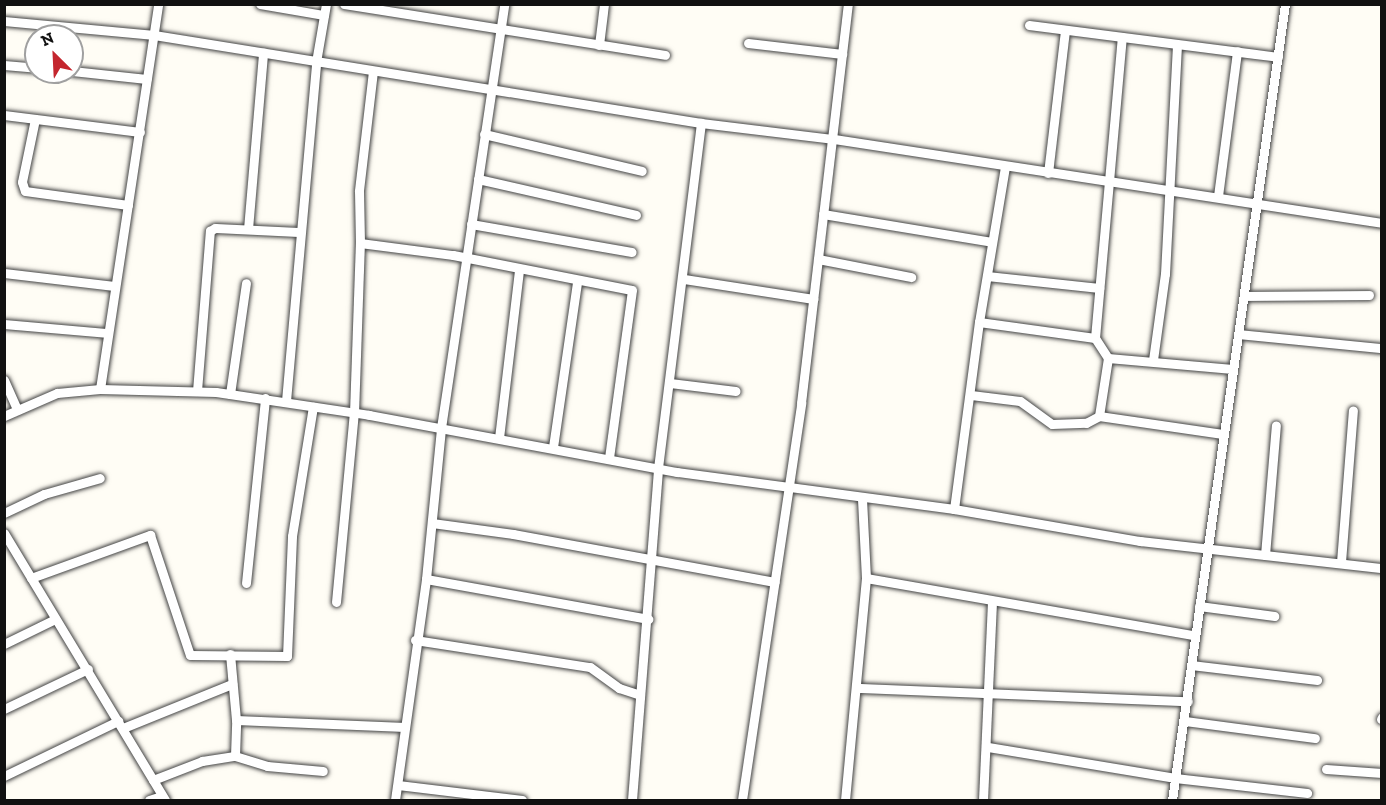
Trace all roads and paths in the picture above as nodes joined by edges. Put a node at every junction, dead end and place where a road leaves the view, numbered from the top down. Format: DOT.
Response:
graph roads {
  1 [pos="158,4"];
  2 [pos="260,4"];
  3 [pos="326,4"];
  4 [pos="344,4"];
  5 [pos="504,4"];
  6 [pos="604,4"];
  7 [pos="848,4"];
  8 [pos="1285,4"];
  9 [pos="324,15"];
  10 [pos="4,21"];
  11 [pos="1029,26"];
  12 [pos="500,30"];
  13 [pos="1065,30"];
  14 [pos="154,35"];
  15 [pos="1122,37"];
  16 [pos="748,43"];
  17 [pos="1177,44"];
  18 [pos="599,45"];
  19 [pos="1237,51"];
  20 [pos="263,53"];
  21 [pos="842,54"];
  22 [pos="665,55"];
  23 [pos="1278,57"];
  24 [pos="316,62"];
  25 [pos="4,65"];
  26 [pos="24,67"];
  27 [pos="372,71"];
  28 [pos="84,72"];
  29 [pos="147,79"];
  30 [pos="491,89"];
  31 [pos="4,115"];
  32 [pos="35,119"];
  33 [pos="701,123"];
  34 [pos="140,132"];
  35 [pos="484,134"];
  36 [pos="834,139"];
  37 [pos="1005,166"];
  38 [pos="642,171"];
  39 [pos="1048,173"];
  40 [pos="478,179"];
  41 [pos="1107,180"];
  42 [pos="1170,189"];
  43 [pos="1218,196"];
  44 [pos="1258,201"];
  45 [pos="128,205"];
  46 [pos="823,214"];
  47 [pos="636,215"];
  48 [pos="1382,223"];
  49 [pos="471,224"];
  50 [pos="248,229"];
  51 [pos="300,232"];
  52 [pos="992,242"];
  53 [pos="360,243"];
  54 [pos="632,252"];
  55 [pos="465,259"];
  56 [pos="818,259"];
  57 [pos="519,270"];
  58 [pos="4,273"];
  59 [pos="987,276"];
  60 [pos="911,277"];
  61 [pos="684,279"];
  62 [pos="577,282"];
  63 [pos="246,283"];
  64 [pos="114,286"];
  65 [pos="1099,288"];
  66 [pos="1370,294"];
  67 [pos="1245,296"];
  68 [pos="813,299"];
  69 [pos="979,321"];
  70 [pos="4,324"];
  71 [pos="106,333"];
  72 [pos="1238,334"];
  73 [pos="1095,338"];
  74 [pos="1382,348"];
  75 [pos="1108,358"];
  76 [pos="1153,360"];
  77 [pos="1233,369"];
  78 [pos="4,380"];
  79 [pos="670,383"];
  80 [pos="100,389"];
  81 [pos="197,391"];
  82 [pos="736,391"];
  83 [pos="230,394"];
  84 [pos="971,395"];
  85 [pos="265,398"];
  86 [pos="286,401"];
  87 [pos="313,407"];
  88 [pos="16,409"];
  89 [pos="1353,410"];
  90 [pos="354,413"];
  91 [pos="4,416"];
  92 [pos="1099,417"];
  93 [pos="1276,425"];
  94 [pos="441,428"];
  95 [pos="1223,435"];
  96 [pos="498,438"];
  97 [pos="553,447"];
  98 [pos="609,457"];
  99 [pos="658,468"];
  100 [pos="100,478"];
  101 [pos="790,486"];
  102 [pos="862,499"];
  103 [pos="954,509"];
  104 [pos="4,513"];
  105 [pos="432,523"];
  106 [pos="4,533"];
  107 [pos="1210,550"];
  108 [pos="1265,555"];
  109 [pos="650,560"];
  110 [pos="1341,562"];
  111 [pos="1382,568"];
  112 [pos="31,578"];
  113 [pos="866,578"];
  114 [pos="426,579"];
  115 [pos="775,582"];
  116 [pos="246,583"];
  117 [pos="336,602"];
  118 [pos="992,602"];
  119 [pos="1199,606"];
  120 [pos="1274,616"];
  121 [pos="55,619"];
  122 [pos="648,619"];
  123 [pos="1193,635"];
  124 [pos="415,640"];
  125 [pos="4,644"];
  126 [pos="230,654"];
  127 [pos="1191,665"];
  128 [pos="88,669"];
  129 [pos="1317,680"];
  130 [pos="232,684"];
  131 [pos="859,688"];
  132 [pos="639,694"];
  133 [pos="990,694"];
  134 [pos="1188,701"];
  135 [pos="4,709"];
  136 [pos="236,720"];
  137 [pos="1185,721"];
  138 [pos="120,725"];
  139 [pos="405,727"];
  140 [pos="1315,738"];
  141 [pos="988,747"];
  142 [pos="235,756"];
  143 [pos="1326,769"];
  144 [pos="323,771"];
  145 [pos="1382,773"];
  146 [pos="4,776"];
  147 [pos="1175,778"];
  148 [pos="153,780"];
  149 [pos="398,785"];
  150 [pos="1307,793"];
  151 [pos="163,798"];
  152 [pos="149,801"];
  153 [pos="395,801"];
  154 [pos="522,801"];
  155 [pos="632,801"];
  156 [pos="742,801"];
  157 [pos="845,801"];
  158 [pos="983,801"];
  159 [pos="1172,801"];
  1 -- 14 [label="street"];
  2 -- 9 [label="street"];
  3 -- 9 [label="street"];
  4 -- 12 [label="street"];
  5 -- 12 [label="street"];
  6 -- 18 [label="street"];
  7 -- 21 [label="street"];
  8 -- 23 [label="street"];
  9 -- 24 [label="street"];
  10 -- 14 [label="street"];
  11 -- 13 [label="street"];
  12 -- 18 [label="street"];
  12 -- 30 [label="street"];
  13 -- 15 [label="street"];
  13 -- 39 [label="street"];
  14 -- 20 [label="street"];
  14 -- 29 [label="street"];
  15 -- 17 [label="street"];
  15 -- 41 [label="street"];
  16 -- 21 [label="street"];
  17 -- 19 [label="street"];
  17 -- 42 [label="street"];
  18 -- 22 [label="street"];
  19 -- 23 [label="street"];
  19 -- 43 [label="street"];
  20 -- 24 [label="street"];
  20 -- 50 [label="street"];
  21 -- 36 [label="street"];
  23 -- 44 [label="street"];
  24 -- 27 [label="street"];
  24 -- 51 [label="street"];
  25 -- 26 [label="street"];
  27 -- 30 [label="street"];
  27 -- 53 [label="street"];
  28 -- 29 [label="street"];
  29 -- 34 [label="street"];
  30 -- 33 [label="street"];
  30 -- 35 [label="street"];
  31 -- 32 [label="street"];
  32 -- 34 [label="street"];
  32 -- 45 [label="street"];
  33 -- 36 [label="street"];
  33 -- 61 [label="street"];
  34 -- 45 [label="street"];
  35 -- 38 [label="street"];
  35 -- 40 [label="street"];
  36 -- 37 [label="street"];
  36 -- 46 [label="street"];
  37 -- 39 [label="street"];
  37 -- 52 [label="street"];
  39 -- 41 [label="street"];
  40 -- 47 [label="street"];
  40 -- 49 [label="street"];
  41 -- 42 [label="street"];
  41 -- 65 [label="street"];
  42 -- 43 [label="street"];
  42 -- 76 [label="street"];
  43 -- 44 [label="street"];
  44 -- 48 [label="street"];
  44 -- 67 [label="street"];
  45 -- 64 [label="street"];
  46 -- 52 [label="street"];
  46 -- 56 [label="street"];
  49 -- 54 [label="street"];
  49 -- 55 [label="street"];
  50 -- 51 [label="street"];
  50 -- 81 [label="street"];
  51 -- 86 [label="street"];
  52 -- 59 [label="street"];
  53 -- 55 [label="street"];
  53 -- 90 [label="street"];
  55 -- 57 [label="street"];
  55 -- 94 [label="street"];
  56 -- 60 [label="street"];
  56 -- 68 [label="street"];
  57 -- 62 [label="street"];
  57 -- 96 [label="street"];
  58 -- 64 [label="street"];
  59 -- 65 [label="street"];
  59 -- 69 [label="street"];
  61 -- 68 [label="street"];
  61 -- 79 [label="street"];
  62 -- 97 [label="street"];
  62 -- 98 [label="street"];
  63 -- 83 [label="street"];
  64 -- 71 [label="street"];
  65 -- 73 [label="street"];
  66 -- 67 [label="street"];
  67 -- 72 [label="street"];
  68 -- 101 [label="street"];
  69 -- 73 [label="street"];
  69 -- 84 [label="street"];
  70 -- 71 [label="street"];
  71 -- 80 [label="street"];
  72 -- 74 [label="street"];
  72 -- 77 [label="street"];
  73 -- 75 [label="street"];
  75 -- 76 [label="street"];
  75 -- 92 [label="street"];
  76 -- 77 [label="street"];
  77 -- 95 [label="street"];
  78 -- 88 [label="street"];
  79 -- 82 [label="street"];
  79 -- 99 [label="street"];
  80 -- 81 [label="street"];
  80 -- 88 [label="street"];
  81 -- 83 [label="street"];
  83 -- 85 [label="street"];
  84 -- 92 [label="street"];
  84 -- 103 [label="street"];
  85 -- 86 [label="street"];
  85 -- 116 [label="street"];
  86 -- 87 [label="street"];
  87 -- 90 [label="street"];
  87 -- 126 [label="street"];
  88 -- 91 [label="street"];
  89 -- 110 [label="street"];
  90 -- 94 [label="street"];
  90 -- 117 [label="street"];
  92 -- 95 [label="street"];
  93 -- 108 [label="street"];
  94 -- 96 [label="street"];
  94 -- 105 [label="street"];
  95 -- 107 [label="street"];
  96 -- 97 [label="street"];
  97 -- 98 [label="street"];
  98 -- 99 [label="street"];
  99 -- 101 [label="street"];
  99 -- 109 [label="street"];
  100 -- 104 [label="street"];
  101 -- 102 [label="street"];
  101 -- 115 [label="street"];
  102 -- 103 [label="street"];
  102 -- 113 [label="street"];
  103 -- 107 [label="street"];
  105 -- 109 [label="street"];
  105 -- 114 [label="street"];
  106 -- 112 [label="street"];
  107 -- 108 [label="street"];
  107 -- 119 [label="street"];
  108 -- 110 [label="street"];
  109 -- 115 [label="street"];
  109 -- 122 [label="street"];
  110 -- 111 [label="street"];
  112 -- 121 [label="street"];
  112 -- 126 [label="street"];
  113 -- 118 [label="street"];
  113 -- 131 [label="street"];
  114 -- 122 [label="street"];
  114 -- 124 [label="street"];
  115 -- 156 [label="street"];
  118 -- 123 [label="street"];
  118 -- 133 [label="street"];
  119 -- 120 [label="street"];
  119 -- 123 [label="street"];
  121 -- 125 [label="street"];
  121 -- 128 [label="street"];
  122 -- 132 [label="street"];
  123 -- 127 [label="street"];
  124 -- 132 [label="street"];
  124 -- 139 [label="street"];
  126 -- 130 [label="street"];
  127 -- 129 [label="street"];
  127 -- 134 [label="street"];
  128 -- 135 [label="street"];
  128 -- 138 [label="street"];
  130 -- 136 [label="street"];
  130 -- 138 [label="street"];
  131 -- 133 [label="street"];
  131 -- 157 [label="street"];
  132 -- 155 [label="street"];
  133 -- 134 [label="street"];
  133 -- 141 [label="street"];
  134 -- 137 [label="street"];
  136 -- 139 [label="street"];
  136 -- 142 [label="street"];
  137 -- 140 [label="street"];
  137 -- 147 [label="street"];
  138 -- 146 [label="street"];
  138 -- 148 [label="street"];
  139 -- 149 [label="street"];
  141 -- 147 [label="street"];
  141 -- 158 [label="street"];
  142 -- 144 [label="street"];
  142 -- 148 [label="street"];
  143 -- 145 [label="street"];
  147 -- 150 [label="street"];
  147 -- 159 [label="street"];
  148 -- 151 [label="street"];
  149 -- 153 [label="street"];
  149 -- 154 [label="street"];
  151 -- 152 [label="street"];
}
